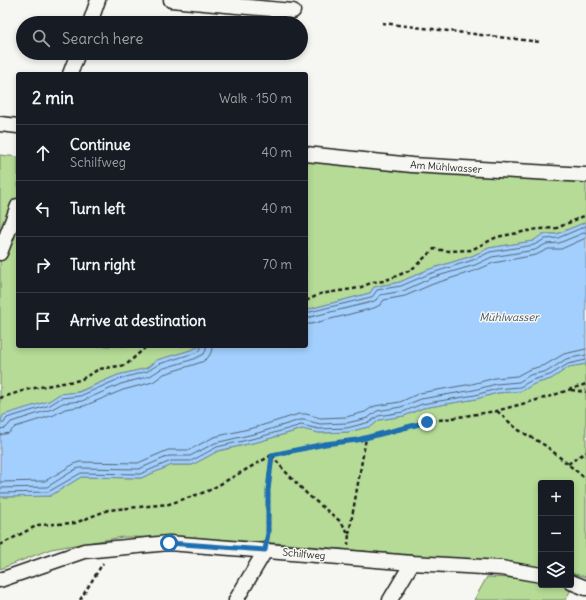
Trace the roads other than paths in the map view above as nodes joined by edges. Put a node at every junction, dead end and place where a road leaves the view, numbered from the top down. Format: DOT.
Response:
graph roads {
  1 [pos="98,0"];
  2 [pos="171,0"];
  3 [pos="293,11"];
  4 [pos="92,16"];
  5 [pos="75,60"];
  6 [pos="71,72"];
  7 [pos="0,124"];
  8 [pos="16,126"];
  9 [pos="308,154"];
  10 [pos="585,172"];
  11 [pos="16,211"];
  12 [pos="0,254"];
  13 [pos="265,550"];
  14 [pos="412,562"];
  15 [pos="538,574"];
  16 [pos="0,580"];
  17 [pos="574,583"];
  18 [pos="586,588"];
  19 [pos="236,600"];
  20 [pos="390,600"];
  1 -- 4 [label="street"];
  2 -- 3 [label="street"];
  5 -- 6 [label="street"];
  7 -- 8 [label="street"];
  9 -- 10 [label="street, Am Mühlwasser"];
  11 -- 12 [label="street"];
  13 -- 14 [label="street, Schilfweg"];
  13 -- 16 [label="street, Schilfweg"];
  13 -- 19 [label="street"];
  14 -- 15 [label="street, Schilfweg"];
  14 -- 20 [label="street"];
  17 -- 18 [label="street"];
}
